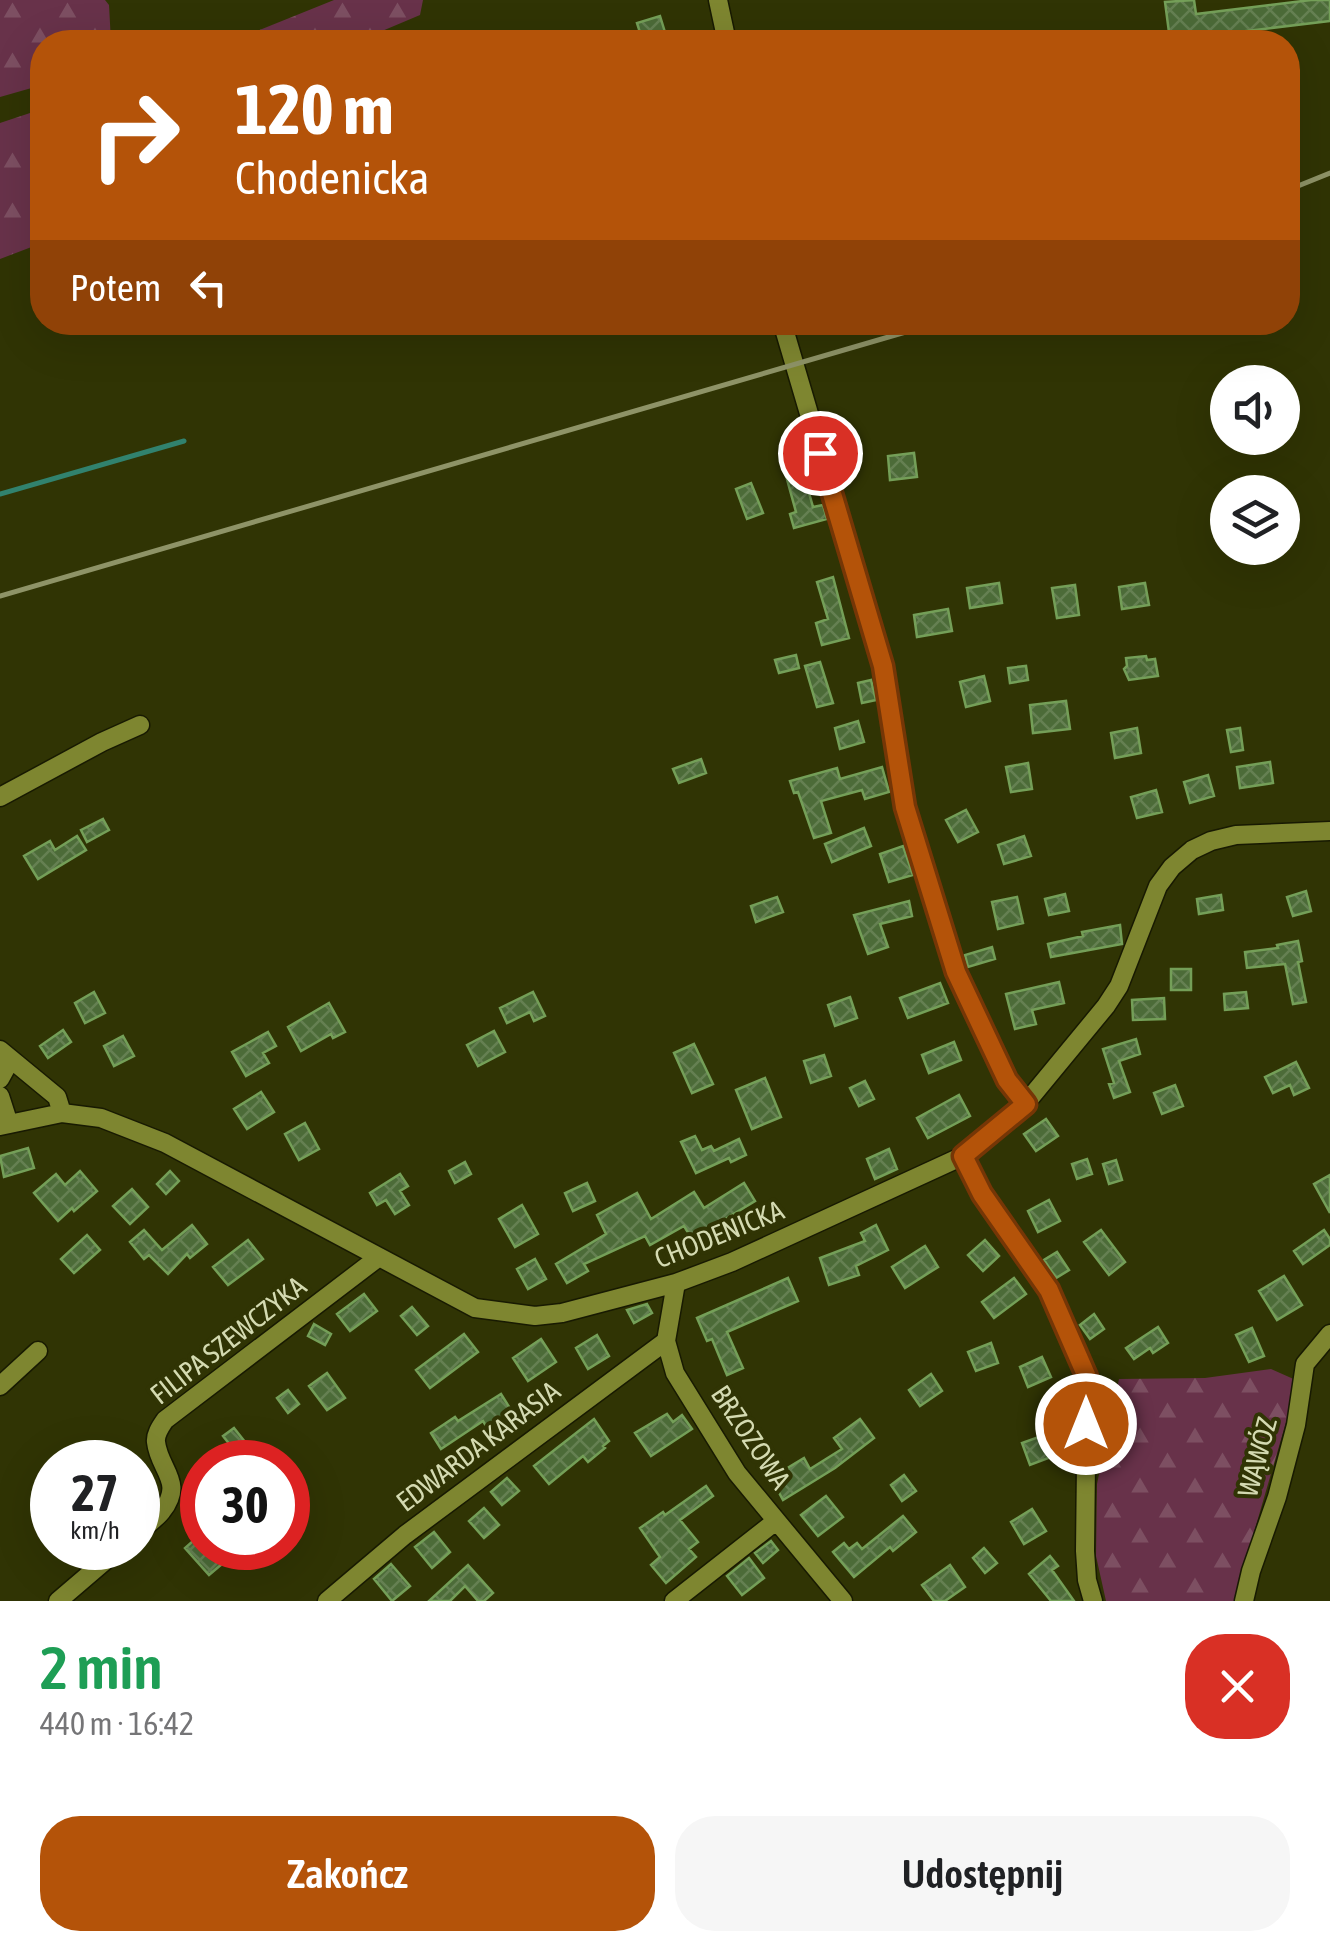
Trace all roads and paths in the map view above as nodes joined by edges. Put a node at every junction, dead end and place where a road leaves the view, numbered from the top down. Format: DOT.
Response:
graph roads {
  1 [pos="718,0"];
  2 [pos="724,30"];
  3 [pos="786,335"];
  4 [pos="140,725"];
  5 [pos="0,796"];
  6 [pos="1330,831"];
  7 [pos="5,1054"];
  8 [pos="0,1079"];
  9 [pos="0,1096"];
  10 [pos="1026,1104"];
  11 [pos="62,1113"];
  12 [pos="4,1125"];
  13 [pos="963,1156"];
  14 [pos="379,1257"];
  15 [pos="676,1284"];
  16 [pos="1330,1334"];
  17 [pos="666,1341"];
  18 [pos="38,1351"];
  19 [pos="0,1386"];
  20 [pos="157,1440"];
  21 [pos="160,1452"];
  22 [pos="160,1514"];
  23 [pos="776,1521"];
  24 [pos="101,1570"];
  25 [pos="80,1594"];
  26 [pos="58,1601"];
  27 [pos="327,1601"];
  28 [pos="674,1601"];
  29 [pos="844,1601"];
  30 [pos="1092,1601"];
  31 [pos="1244,1601"];
  1 -- 2 [label="street"];
  3 -- 10 [label="street"];
  4 -- 5 [label="street"];
  6 -- 10 [label="street, CHODENICKA"];
  7 -- 8 [label="street"];
  7 -- 11 [label="street"];
  9 -- 12 [label="street"];
  10 -- 13 [label="street, CHODENICKA"];
  11 -- 12 [label="street, CHODENICKA"];
  11 -- 14 [label="street, CHODENICKA"];
  13 -- 15 [label="street, CHODENICKA"];
  13 -- 30 [label="street"];
  14 -- 15 [label="street, CHODENICKA"];
  14 -- 20 [label="street, FILIPA SZEWCZYKA"];
  15 -- 17 [label="street"];
  16 -- 31 [label="street, WĄWÓZ"];
  17 -- 23 [label="street, BRZOZOWA"];
  17 -- 27 [label="street, EDWARDA KARASIA"];
  18 -- 19 [label="street"];
  21 -- 22 [label="street, FILIPA SZEWCZYKA"];
  23 -- 28 [label="street"];
  23 -- 29 [label="street, BRZOZOWA"];
  24 -- 25 [label="street"];
  25 -- 26 [label="street"];
}
